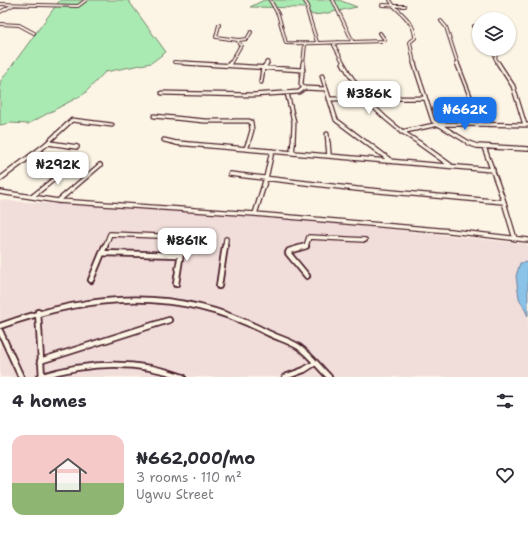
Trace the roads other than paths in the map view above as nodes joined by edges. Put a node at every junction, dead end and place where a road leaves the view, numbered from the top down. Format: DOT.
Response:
graph roads {
  1 [pos="86,0"];
  2 [pos="270,0"];
  3 [pos="304,0"];
  4 [pos="333,0"];
  5 [pos="390,0"];
  6 [pos="1,4"];
  7 [pos="14,5"];
  8 [pos="382,5"];
  9 [pos="394,6"];
  10 [pos="406,6"];
  11 [pos="4,9"];
  12 [pos="0,12"];
  13 [pos="441,21"];
  14 [pos="0,24"];
  15 [pos="219,24"];
  16 [pos="251,32"];
  17 [pos="34,33"];
  18 [pos="380,33"];
  19 [pos="238,40"];
  20 [pos="317,42"];
  21 [pos="338,42"];
  22 [pos="351,42"];
  23 [pos="305,44"];
  24 [pos="496,56"];
  25 [pos="174,62"];
  26 [pos="267,62"];
  27 [pos="229,65"];
  28 [pos="264,68"];
  29 [pos="303,70"];
  30 [pos="322,76"];
  31 [pos="261,82"];
  32 [pos="304,88"];
  33 [pos="326,89"];
  34 [pos="287,92"];
  35 [pos="162,93"];
  36 [pos="363,98"];
  37 [pos="425,98"];
  38 [pos="329,99"];
  39 [pos="154,116"];
  40 [pos="438,124"];
  41 [pos="480,124"];
  42 [pos="112,125"];
  43 [pos="526,125"];
  44 [pos="401,132"];
  45 [pos="327,134"];
  46 [pos="164,140"];
  47 [pos="48,143"];
  48 [pos="77,147"];
  49 [pos="484,147"];
  50 [pos="246,149"];
  51 [pos="528,149"];
  52 [pos="272,152"];
  53 [pos="292,153"];
  54 [pos="329,155"];
  55 [pos="392,162"];
  56 [pos="73,164"];
  57 [pos="100,165"];
  58 [pos="450,165"];
  59 [pos="493,170"];
  60 [pos="230,174"];
  61 [pos="266,178"];
  62 [pos="0,179"];
  63 [pos="0,192"];
  64 [pos="33,196"];
  65 [pos="58,200"];
  66 [pos="504,202"];
  67 [pos="255,214"];
  68 [pos="226,239"];
  69 [pos="515,239"];
  70 [pos="366,240"];
  71 [pos="528,240"];
  72 [pos="102,253"];
  73 [pos="180,255"];
  74 [pos="307,276"];
  75 [pos="91,280"];
  76 [pos="176,284"];
  77 [pos="219,286"];
  78 [pos="38,312"];
  79 [pos="169,320"];
  80 [pos="0,326"];
  81 [pos="0,331"];
  82 [pos="40,361"];
  83 [pos="315,363"];
  84 [pos="21,377"];
  85 [pos="41,377"];
  86 [pos="183,377"];
  87 [pos="285,377"];
  88 [pos="329,377"];
  1 -- 7 [label="street"];
  2 -- 23 [label="street"];
  3 -- 20 [label="street"];
  4 -- 22 [label="street"];
  5 -- 9 [label="street"];
  6 -- 7 [label="street"];
  6 -- 11 [label="street"];
  7 -- 11 [label="street"];
  8 -- 9 [label="street"];
  9 -- 10 [label="street"];
  9 -- 37 [label="street"];
  11 -- 12 [label="street"];
  13 -- 41 [label="street"];
  14 -- 17 [label="street"];
  15 -- 19 [label="street"];
  16 -- 19 [label="street"];
  18 -- 22 [label="street"];
  19 -- 27 [label="street"];
  20 -- 21 [label="street"];
  20 -- 23 [label="street"];
  21 -- 22 [label="street"];
  21 -- 36 [label="street"];
  23 -- 29 [label="street"];
  24 -- 43 [label="street"];
  25 -- 27 [label="street"];
  26 -- 28 [label="street"];
  27 -- 28 [label="street"];
  28 -- 29 [label="street"];
  28 -- 31 [label="street"];
  29 -- 32 [label="street"];
  30 -- 33 [label="street"];
  32 -- 33 [label="street"];
  32 -- 34 [label="street"];
  33 -- 38 [label="street"];
  34 -- 35 [label="street"];
  34 -- 53 [label="street"];
  36 -- 37 [label="street"];
  36 -- 38 [label="street"];
  36 -- 44 [label="street"];
  37 -- 40 [label="street"];
  38 -- 55 [label="street"];
  39 -- 50 [label="street"];
  40 -- 41 [label="street"];
  40 -- 44 [label="street"];
  40 -- 49 [label="street"];
  41 -- 43 [label="street"];
  42 -- 47 [label="street"];
  44 -- 58 [label="street"];
  45 -- 54 [label="street"];
  46 -- 50 [label="street"];
  47 -- 48 [label="street"];
  47 -- 62 [label="street"];
  49 -- 51 [label="street"];
  49 -- 59 [label="street"];
  50 -- 52 [label="street"];
  52 -- 53 [label="street"];
  52 -- 61 [label="street"];
  53 -- 54 [label="street"];
  54 -- 55 [label="street"];
  55 -- 58 [label="street"];
  56 -- 64 [label="street"];
  57 -- 65 [label="street"];
  58 -- 59 [label="street"];
  59 -- 66 [label="street"];
  60 -- 61 [label="street"];
  61 -- 66 [label="street"];
  61 -- 67 [label="street"];
  63 -- 64 [label="street"];
  64 -- 65 [label="street"];
  65 -- 67 [label="street"];
  66 -- 69 [label="street"];
  67 -- 69 [label="street"];
  68 -- 77 [label="street"];
  69 -- 71 [label="street"];
  70 -- 74 [label="street"];
  72 -- 73 [label="street"];
  72 -- 73 [label="street"];
  72 -- 75 [label="street"];
  73 -- 76 [label="street"];
  78 -- 80 [label="street"];
  78 -- 82 [label="street"];
  78 -- 83 [label="street"];
  79 -- 82 [label="street"];
  81 -- 84 [label="street"];
  82 -- 85 [label="street"];
  83 -- 87 [label="street"];
  83 -- 88 [label="street"];
  85 -- 86 [label="street"];
}
